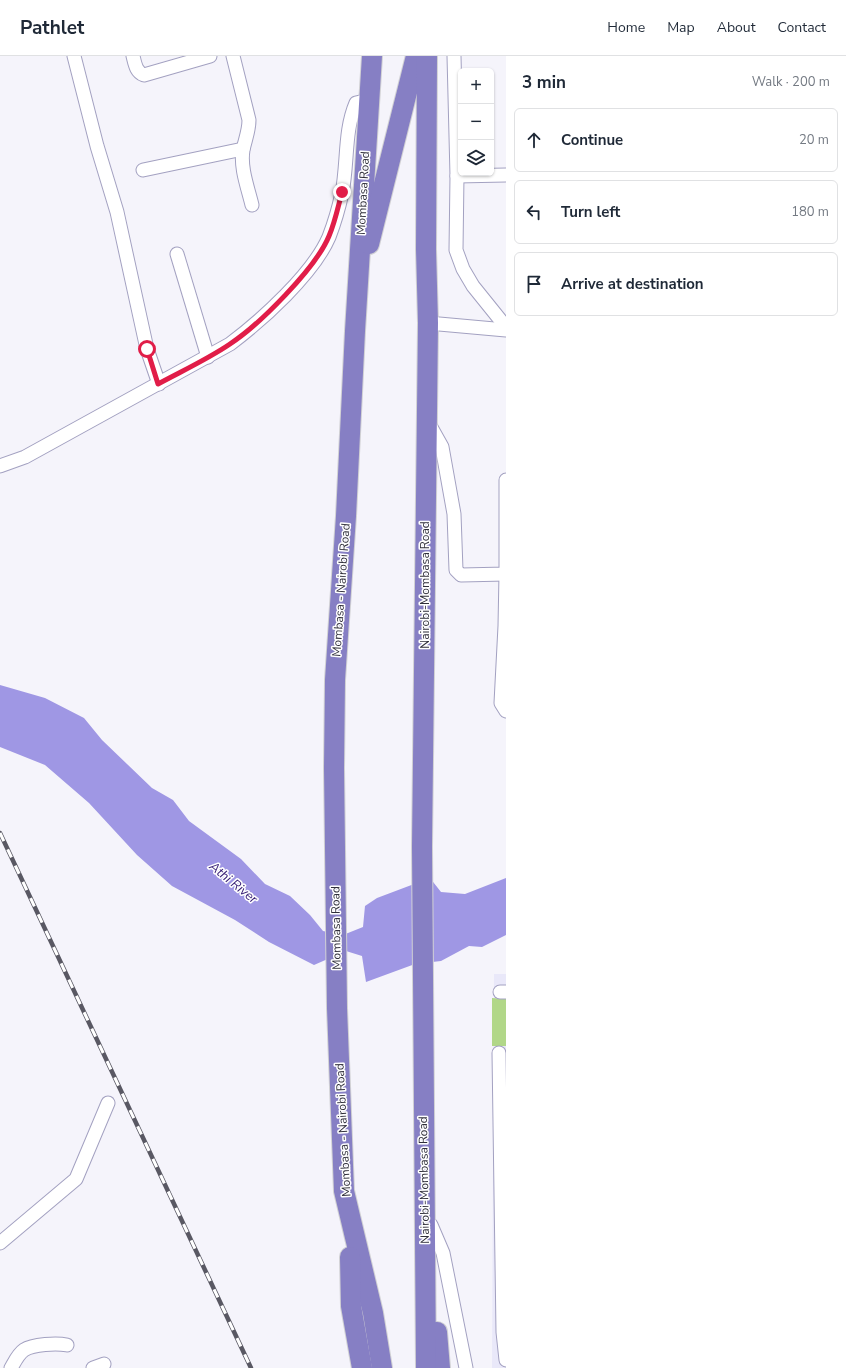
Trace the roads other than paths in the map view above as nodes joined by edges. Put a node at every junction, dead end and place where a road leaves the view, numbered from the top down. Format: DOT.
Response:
graph roads {
  1 [pos="74,56"];
  2 [pos="133,56"];
  3 [pos="210,56"];
  4 [pos="233,56"];
  5 [pos="372,56"];
  6 [pos="416,56"];
  7 [pos="427,56"];
  8 [pos="454,56"];
  9 [pos="369,100"];
  10 [pos="243,149"];
  11 [pos="143,170"];
  12 [pos="506,175"];
  13 [pos="457,176"];
  14 [pos="252,205"];
  15 [pos="177,254"];
  16 [pos="357,292"];
  17 [pos="428,323"];
  18 [pos="506,327"];
  19 [pos="506,330"];
  20 [pos="355,331"];
  21 [pos="208,357"];
  22 [pos="158,384"];
  23 [pos="426,418"];
  24 [pos="0,466"];
  25 [pos="506,480"];
  26 [pos="506,574"];
  27 [pos="506,626"];
  28 [pos="506,711"];
  29 [pos="335,849"];
  30 [pos="337,1008"];
  31 [pos="499,1053"];
  32 [pos="108,1103"];
  33 [pos="424,1175"];
  34 [pos="350,1215"];
  35 [pos="431,1225"];
  36 [pos="0,1243"];
  37 [pos="67,1345"];
  38 [pos="506,1360"];
  39 [pos="11,1368"];
  40 [pos="362,1368"];
  41 [pos="382,1368"];
  42 [pos="426,1368"];
  43 [pos="440,1368"];
  44 [pos="466,1368"];
  1 -- 22 [label="street"];
  2 -- 3 [label="street"];
  4 -- 10 [label="street"];
  5 -- 9 [label="highway, Mombasa Road"];
  6 -- 16 [label="highway"];
  7 -- 17 [label="highway"];
  8 -- 13 [label="street"];
  9 -- 16 [label="highway, Mombasa Road"];
  9 -- 21 [label="street"];
  10 -- 11 [label="street"];
  10 -- 14 [label="street"];
  12 -- 13 [label="street"];
  13 -- 18 [label="street"];
  15 -- 21 [label="street"];
  16 -- 20 [label="highway, Mombasa Road"];
  17 -- 19 [label="street"];
  17 -- 23 [label="highway, Nairobi-Mombasa Road"];
  20 -- 29 [label="highway, Mombasa - Nairobi Road"];
  21 -- 22 [label="street"];
  22 -- 24 [label="street"];
  23 -- 26 [label="street"];
  23 -- 33 [label="highway, Nairobi-Mombasa Road"];
  25 -- 26 [label="street"];
  26 -- 27 [label="street"];
  27 -- 28 [label="street"];
  29 -- 30 [label="highway, Mombasa Road"];
  30 -- 34 [label="highway, Mombasa - Nairobi Road"];
  31 -- 38 [label="street"];
  32 -- 36 [label="street"];
  33 -- 35 [label="highway"];
  33 -- 42 [label="highway, Nairobi-Mombasa Road"];
  34 -- 40 [label="highway"];
  34 -- 41 [label="highway, Mombasa - Nairobi Road"];
  35 -- 43 [label="highway"];
  35 -- 44 [label="street"];
  37 -- 39 [label="street"];
}
